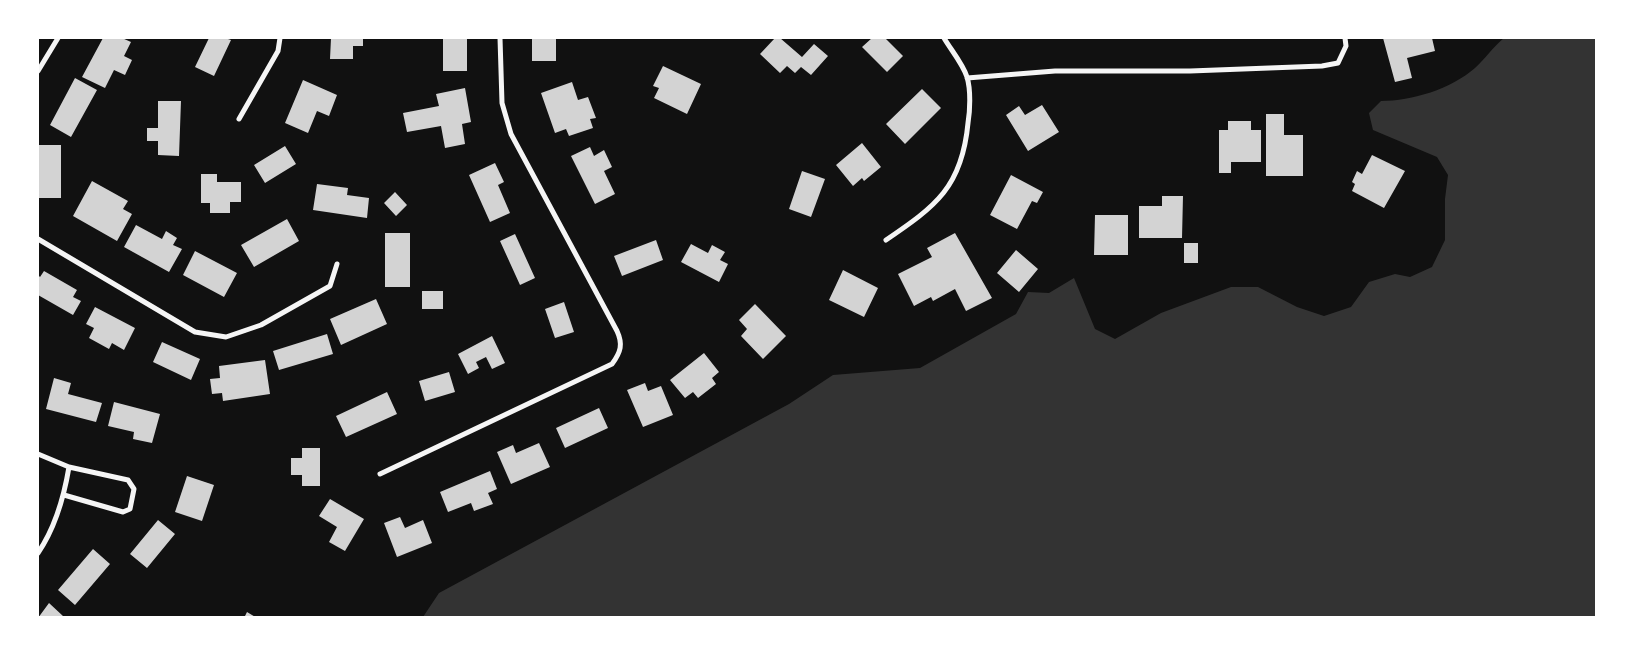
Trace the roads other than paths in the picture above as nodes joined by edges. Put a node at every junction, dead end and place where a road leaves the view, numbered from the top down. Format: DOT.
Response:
graph roads {
  1 [pos="58,38"];
  2 [pos="280,38"];
  3 [pos="500,38"];
  4 [pos="944,38"];
  5 [pos="1345,38"];
  6 [pos="38,71"];
  7 [pos="968,78"];
  8 [pos="239,118"];
  9 [pos="38,239"];
  10 [pos="886,240"];
  11 [pos="337,264"];
  12 [pos="38,454"];
  13 [pos="69,467"];
  14 [pos="380,474"];
  15 [pos="64,496"];
  16 [pos="38,552"];
  1 -- 6 [label="street"];
  2 -- 8 [label="street"];
  3 -- 14 [label="street"];
  4 -- 7 [label="street"];
  5 -- 7 [label="street"];
  7 -- 10 [label="street"];
  9 -- 11 [label="street"];
  12 -- 13 [label="street"];
  13 -- 15 [label="street"];
  13 -- 15 [label="street"];
  15 -- 16 [label="street"];
}
